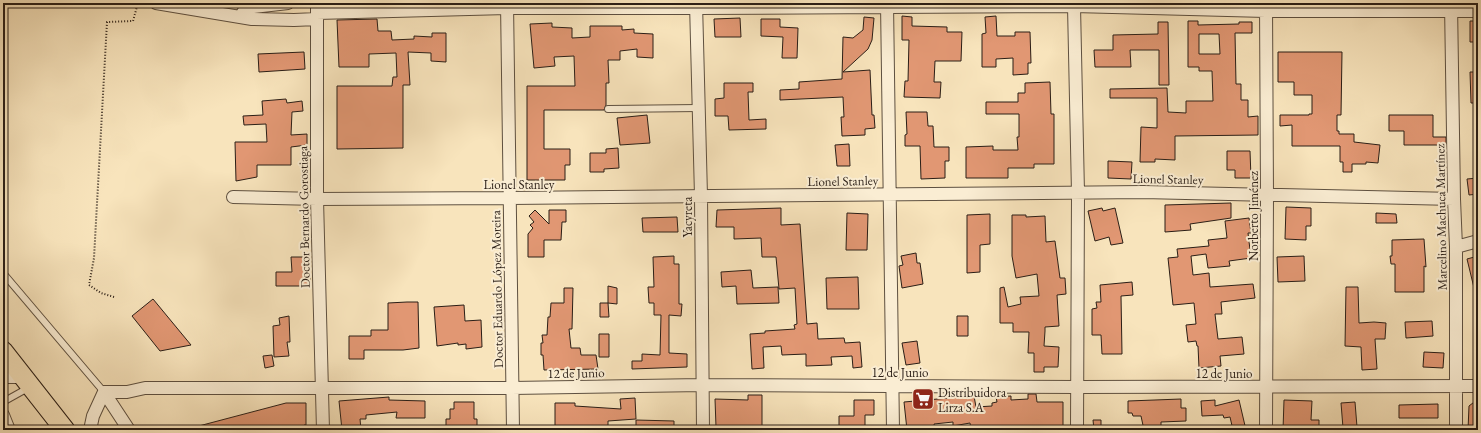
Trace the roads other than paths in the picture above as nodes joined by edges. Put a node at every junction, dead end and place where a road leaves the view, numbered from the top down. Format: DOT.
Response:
graph roads {
  1 [pos="156,3"];
  2 [pos="288,3"];
  3 [pos="507,5"];
  4 [pos="888,5"];
  5 [pos="696,6"];
  6 [pos="1074,6"];
  7 [pos="1266,7"];
  8 [pos="1451,7"];
  9 [pos="1478,11"];
  10 [pos="317,12"];
  11 [pos="240,17"];
  12 [pos="699,108"];
  13 [pos="608,109"];
  14 [pos="1078,193"];
  15 [pos="890,195"];
  16 [pos="701,196"];
  17 [pos="1267,196"];
  18 [pos="233,197"];
  19 [pos="510,198"];
  20 [pos="317,199"];
  21 [pos="1454,199"];
  22 [pos="1478,241"];
  23 [pos="1456,247"];
  24 [pos="3,273"];
  25 [pos="3,351"];
  26 [pos="3,377"];
  27 [pos="28,381"];
  28 [pos="702,385"];
  29 [pos="893,386"];
  30 [pos="1456,386"];
  31 [pos="1478,386"];
  32 [pos="322,387"];
  33 [pos="1078,387"];
  34 [pos="1266,387"];
  35 [pos="512,388"];
  36 [pos="104,392"];
  37 [pos="3,402"];
  38 [pos="3,416"];
  39 [pos="9,430"];
  40 [pos="66,430"];
  41 [pos="90,430"];
  42 [pos="129,430"];
  43 [pos="323,430"];
  44 [pos="513,430"];
  45 [pos="703,430"];
  46 [pos="893,430"];
  47 [pos="1078,430"];
  48 [pos="1266,430"];
  49 [pos="1456,430"];
  1 -- 11 [label="street"];
  2 -- 11 [label="street"];
  3 -- 5 [label="street"];
  3 -- 10 [label="street"];
  3 -- 19 [label="street, Doctor Eduardo López Moreira"];
  4 -- 5 [label="street"];
  4 -- 6 [label="street"];
  4 -- 15 [label="street"];
  5 -- 12 [label="street, Yacyreta"];
  6 -- 7 [label="street"];
  6 -- 14 [label="street"];
  7 -- 8 [label="street"];
  7 -- 17 [label="street, Norberto Jiménez"];
  8 -- 9 [label="street"];
  8 -- 21 [label="street, Marcelino Machuca Martínez"];
  10 -- 11 [label="street"];
  10 -- 20 [label="street, Doctor Bernardo Gorostiaga"];
  12 -- 13 [label="lane"];
  12 -- 16 [label="street, Yacyreta"];
  14 -- 15 [label="street, Lionel Stanley"];
  14 -- 17 [label="street, Lionel Stanley"];
  14 -- 33 [label="street"];
  15 -- 16 [label="street, Lionel Stanley"];
  15 -- 29 [label="street"];
  16 -- 19 [label="street, Lionel Stanley"];
  16 -- 28 [label="street, Yacyreta"];
  17 -- 21 [label="street, Lionel Stanley"];
  17 -- 34 [label="street, Norberto Jiménez"];
  18 -- 20 [label="street, Lionel Stanley"];
  19 -- 20 [label="street, Lionel Stanley"];
  19 -- 35 [label="street, Doctor Eduardo López Moreira"];
  20 -- 32 [label="street, Doctor Bernardo Gorostiaga"];
  21 -- 23 [label="street, Marcelino Machuca Martínez"];
  22 -- 23 [label="street"];
  23 -- 30 [label="street, Marcelino Machuca Martínez"];
  24 -- 36 [label="lane"];
  25 -- 27 [label="main road"];
  26 -- 27 [label="street"];
  27 -- 37 [label="lane"];
  27 -- 40 [label="main road"];
  28 -- 29 [label="street, 12 de Junio"];
  28 -- 35 [label="street, 12 de Junio"];
  28 -- 45 [label="street, Yacyreta"];
  29 -- 33 [label="street, 12 de Junio"];
  29 -- 46 [label="street"];
  30 -- 31 [label="street, 12 de Junio"];
  30 -- 34 [label="street, 12 de Junio"];
  30 -- 49 [label="street, Marcelino Machuca Martínez"];
  32 -- 35 [label="street, 12 de Junio"];
  32 -- 36 [label="street, 12 de Junio"];
  32 -- 43 [label="street, Doctor Bernardo Gorostiaga"];
  33 -- 34 [label="street, 12 de Junio"];
  33 -- 47 [label="street"];
  34 -- 48 [label="street, Norberto Jiménez"];
  35 -- 44 [label="street, Doctor Eduardo López Moreira"];
  36 -- 41 [label="street"];
  36 -- 42 [label="street"];
  38 -- 39 [label="street"];
}
